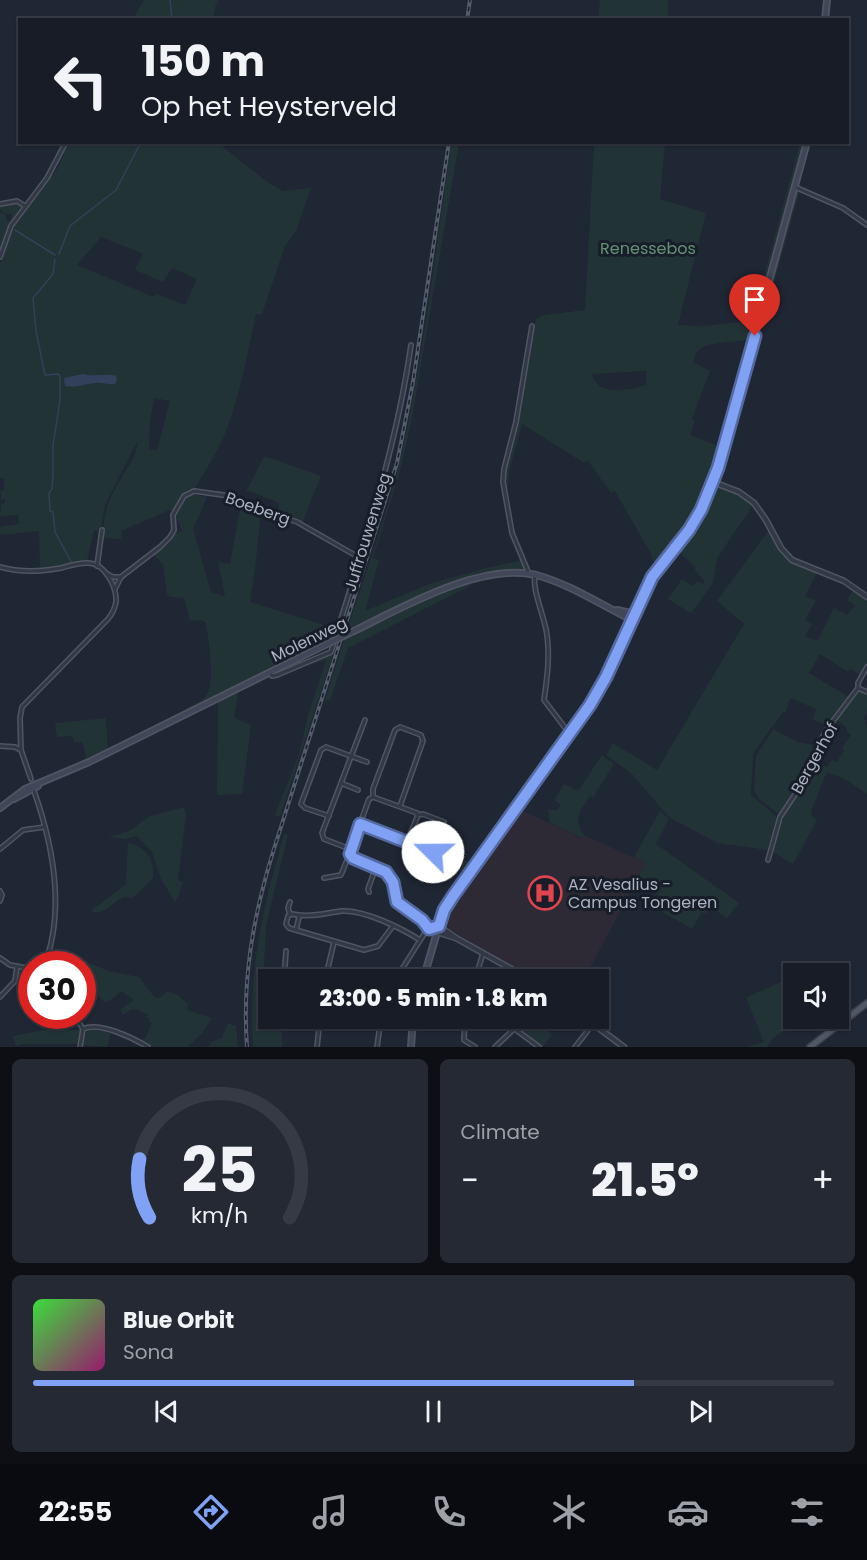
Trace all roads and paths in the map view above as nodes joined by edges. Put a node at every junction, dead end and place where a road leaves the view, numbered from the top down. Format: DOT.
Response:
graph roads {
  1 [pos="827,0"];
  2 [pos="825,18"];
  3 [pos="65,144"];
  4 [pos="806,144"];
  5 [pos="795,187"];
  6 [pos="0,204"];
  7 [pos="26,206"];
  8 [pos="867,225"];
  9 [pos="0,257"];
  10 [pos="532,326"];
  11 [pos="411,345"];
  12 [pos="713,483"];
  13 [pos="102,530"];
  14 [pos="360,558"];
  15 [pos="97,566"];
  16 [pos="0,567"];
  17 [pos="106,573"];
  18 [pos="529,574"];
  19 [pos="535,575"];
  20 [pos="121,577"];
  21 [pos="115,589"];
  22 [pos="867,597"];
  23 [pos="612,608"];
  24 [pos="635,614"];
  25 [pos="632,620"];
  26 [pos="867,667"];
  27 [pos="270,672"];
  28 [pos="858,688"];
  29 [pos="867,692"];
  30 [pos="365,720"];
  31 [pos="570,734"];
  32 [pos="0,746"];
  33 [pos="21,750"];
  34 [pos="351,756"];
  35 [pos="366,762"];
  36 [pos="31,779"];
  37 [pos="45,781"];
  38 [pos="341,783"];
  39 [pos="358,790"];
  40 [pos="34,791"];
  41 [pos="373,796"];
  42 [pos="8,802"];
  43 [pos="400,806"];
  44 [pos="0,808"];
  45 [pos="418,815"];
  46 [pos="329,816"];
  47 [pos="360,824"];
  48 [pos="46,827"];
  49 [pos="407,841"];
  50 [pos="0,849"];
  51 [pos="350,849"];
  52 [pos="351,857"];
  53 [pos="768,860"];
  54 [pos="376,867"];
  55 [pos="324,878"];
  56 [pos="0,891"];
  57 [pos="369,892"];
  58 [pos="0,902"];
  59 [pos="290,902"];
  60 [pos="290,914"];
  61 [pos="300,916"];
  62 [pos="393,926"];
  63 [pos="439,926"];
  64 [pos="429,929"];
  65 [pos="296,930"];
  66 [pos="437,932"];
  67 [pos="456,938"];
  68 [pos="420,940"];
  69 [pos="334,942"];
  70 [pos="50,951"];
  71 [pos="286,951"];
  72 [pos="483,953"];
  73 [pos="0,958"];
  74 [pos="285,966"];
  75 [pos="290,966"];
  76 [pos="16,967"];
  77 [pos="285,969"];
  78 [pos="328,969"];
  79 [pos="402,969"];
  80 [pos="426,969"];
  81 [pos="478,969"];
  82 [pos="511,969"];
  83 [pos="0,997"];
  84 [pos="867,1003"];
  85 [pos="96,1027"];
  86 [pos="82,1029"];
  87 [pos="319,1029"];
  88 [pos="379,1029"];
  89 [pos="412,1029"];
  90 [pos="464,1029"];
  91 [pos="514,1029"];
  92 [pos="589,1029"];
  93 [pos="600,1029"];
  94 [pos="82,1047"];
  95 [pos="148,1047"];
  96 [pos="317,1047"];
  97 [pos="377,1047"];
  98 [pos="411,1047"];
  99 [pos="475,1047"];
  100 [pos="495,1047"];
  101 [pos="539,1047"];
  102 [pos="575,1047"];
  103 [pos="624,1047"];
  104 [pos="810,1047"];
  1 -- 2 [label="main road"];
  3 -- 7 [label="street"];
  4 -- 5 [label="main road"];
  5 -- 8 [label="street"];
  5 -- 12 [label="main road"];
  6 -- 7 [label="street"];
  7 -- 9 [label="street"];
  10 -- 18 [label="street"];
  11 -- 14 [label="street, Juffrouwenweg"];
  12 -- 22 [label="street"];
  12 -- 24 [label="main road"];
  13 -- 15 [label="street"];
  14 -- 20 [label="street, Boeberg"];
  14 -- 27 [label="street, Juffrouwenweg"];
  15 -- 16 [label="street"];
  15 -- 17 [label="street"];
  17 -- 20 [label="street"];
  17 -- 21 [label="street"];
  18 -- 19 [label="main road, Molenweg"];
  18 -- 27 [label="main road, Molenweg, bridge"];
  19 -- 23 [label="main road, Molenweg"];
  19 -- 31 [label="street"];
  20 -- 21 [label="street, Boeberg"];
  21 -- 33 [label="street, Boeberg"];
  23 -- 24 [label="main road, Molenweg"];
  23 -- 25 [label="main road, Molenweg"];
  24 -- 25 [label="main road"];
  25 -- 31 [label="main road"];
  26 -- 28 [label="street, Bergerhof"];
  27 -- 37 [label="main road, Molenweg"];
  28 -- 29 [label="street"];
  28 -- 53 [label="street, Bergerhof"];
  30 -- 34 [label="street"];
  31 -- 63 [label="main road"];
  32 -- 33 [label="street"];
  33 -- 36 [label="street, Boeberg"];
  34 -- 35 [label="street"];
  34 -- 38 [label="street"];
  34 -- 46 [label="street"];
  37 -- 42 [label="main road"];
  37 -- 42 [label="main road, Molenweg"];
  38 -- 39 [label="street"];
  38 -- 46 [label="street"];
  40 -- 48 [label="street"];
  41 -- 43 [label="street"];
  41 -- 43 [label="street"];
  41 -- 47 [label="street"];
  42 -- 44 [label="main road"];
  43 -- 45 [label="street"];
  45 -- 49 [label="street"];
  45 -- 49 [label="street"];
  46 -- 51 [label="street"];
  47 -- 49 [label="street"];
  47 -- 51 [label="street"];
  48 -- 50 [label="street"];
  48 -- 70 [label="street"];
  51 -- 52 [label="street"];
  52 -- 54 [label="street"];
  52 -- 55 [label="street"];
  54 -- 57 [label="street"];
  54 -- 64 [label="street"];
  56 -- 58 [label="street"];
  59 -- 60 [label="street"];
  60 -- 61 [label="street"];
  60 -- 65 [label="street"];
  61 -- 62 [label="street"];
  61 -- 65 [label="street"];
  62 -- 68 [label="street"];
  62 -- 69 [label="street"];
  63 -- 64 [label="street"];
  63 -- 66 [label="main road"];
  63 -- 67 [label="street"];
  64 -- 66 [label="street"];
  64 -- 68 [label="street"];
  65 -- 69 [label="street"];
  66 -- 67 [label="street"];
  66 -- 80 [label="main road"];
  67 -- 72 [label="street"];
  68 -- 79 [label="street"];
  69 -- 78 [label="street"];
  71 -- 74 [label="street"];
  72 -- 81 [label="street"];
  72 -- 82 [label="street"];
  73 -- 76 [label="street"];
  74 -- 75 [label="street"];
  74 -- 77 [label="street"];
  76 -- 83 [label="street"];
  84 -- 104 [label="main road"];
  85 -- 95 [label="street"];
  86 -- 94 [label="street"];
  87 -- 96 [label="street"];
  88 -- 97 [label="street"];
  89 -- 98 [label="main road"];
  90 -- 99 [label="street"];
  91 -- 100 [label="street"];
  91 -- 101 [label="street"];
  92 -- 102 [label="street"];
  93 -- 103 [label="street"];
}
